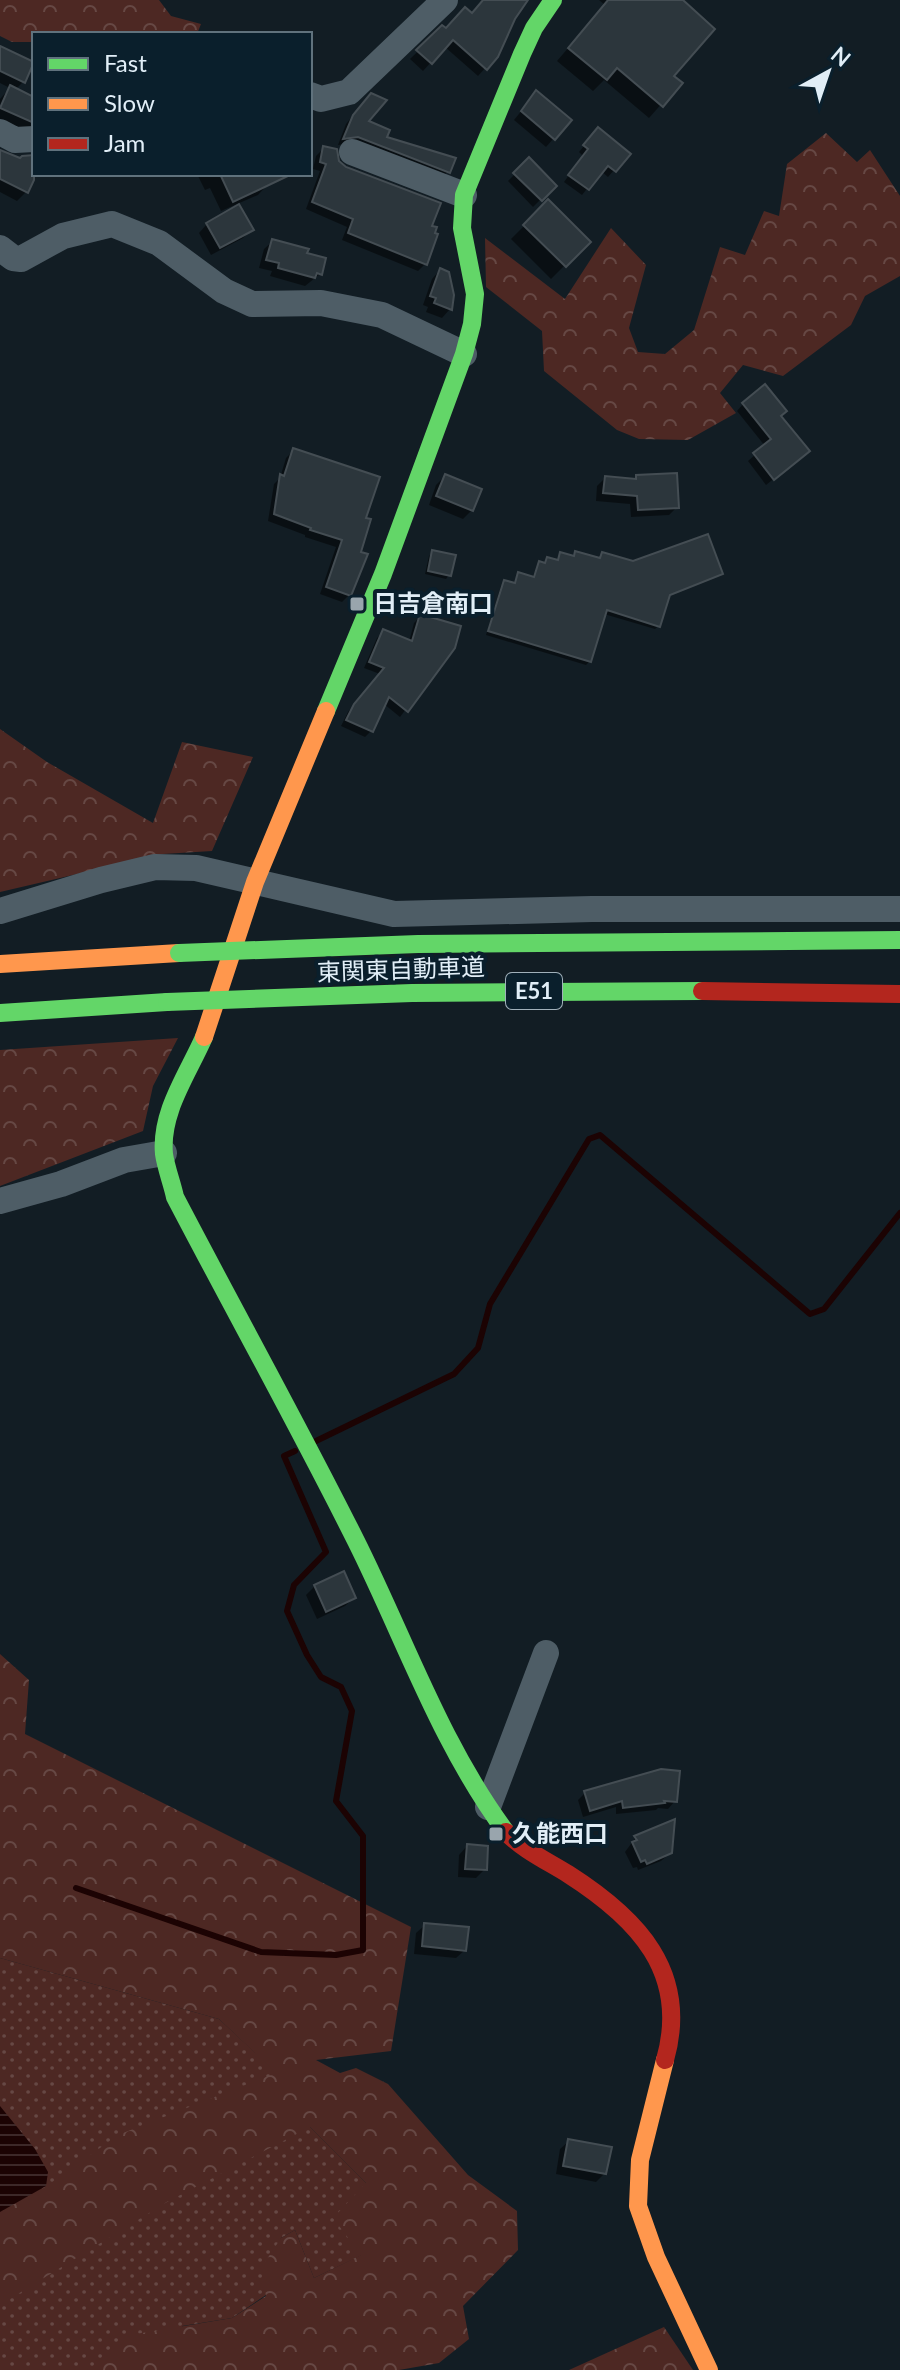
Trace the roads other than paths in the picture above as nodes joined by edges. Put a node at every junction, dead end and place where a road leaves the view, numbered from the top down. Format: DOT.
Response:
graph roads {
  1 [pos="445,0"];
  2 [pos="553,0"];
  3 [pos="312,96"];
  4 [pos="0,132"];
  5 [pos="32,139"];
  6 [pos="352,152"];
  7 [pos="464,195"];
  8 [pos="0,248"];
  9 [pos="464,354"];
  10 [pos="255,882"];
  11 [pos="900,909"];
  12 [pos="0,911"];
  13 [pos="900,940"];
  14 [pos="0,964"];
  15 [pos="900,994"];
  16 [pos="0,1013"];
  17 [pos="164,1153"];
  18 [pos="0,1201"];
  19 [pos="546,1653"];
  20 [pos="488,1807"];
  21 [pos="709,2370"];
  1 -- 3 [label="street"];
  2 -- 7 [label="main road"];
  4 -- 5 [label="street"];
  6 -- 7 [label="street"];
  7 -- 9 [label="main road"];
  8 -- 9 [label="street"];
  9 -- 10 [label="main road"];
  10 -- 11 [label="street"];
  10 -- 12 [label="street"];
  10 -- 17 [label="main road"];
  13 -- 14 [label="main road, 東関東自動車道 / E51, bridge"];
  15 -- 16 [label="main road, 東関東自動車道 / E51, bridge"];
  17 -- 18 [label="street"];
  17 -- 20 [label="main road"];
  19 -- 20 [label="street"];
  20 -- 21 [label="main road"];
}
